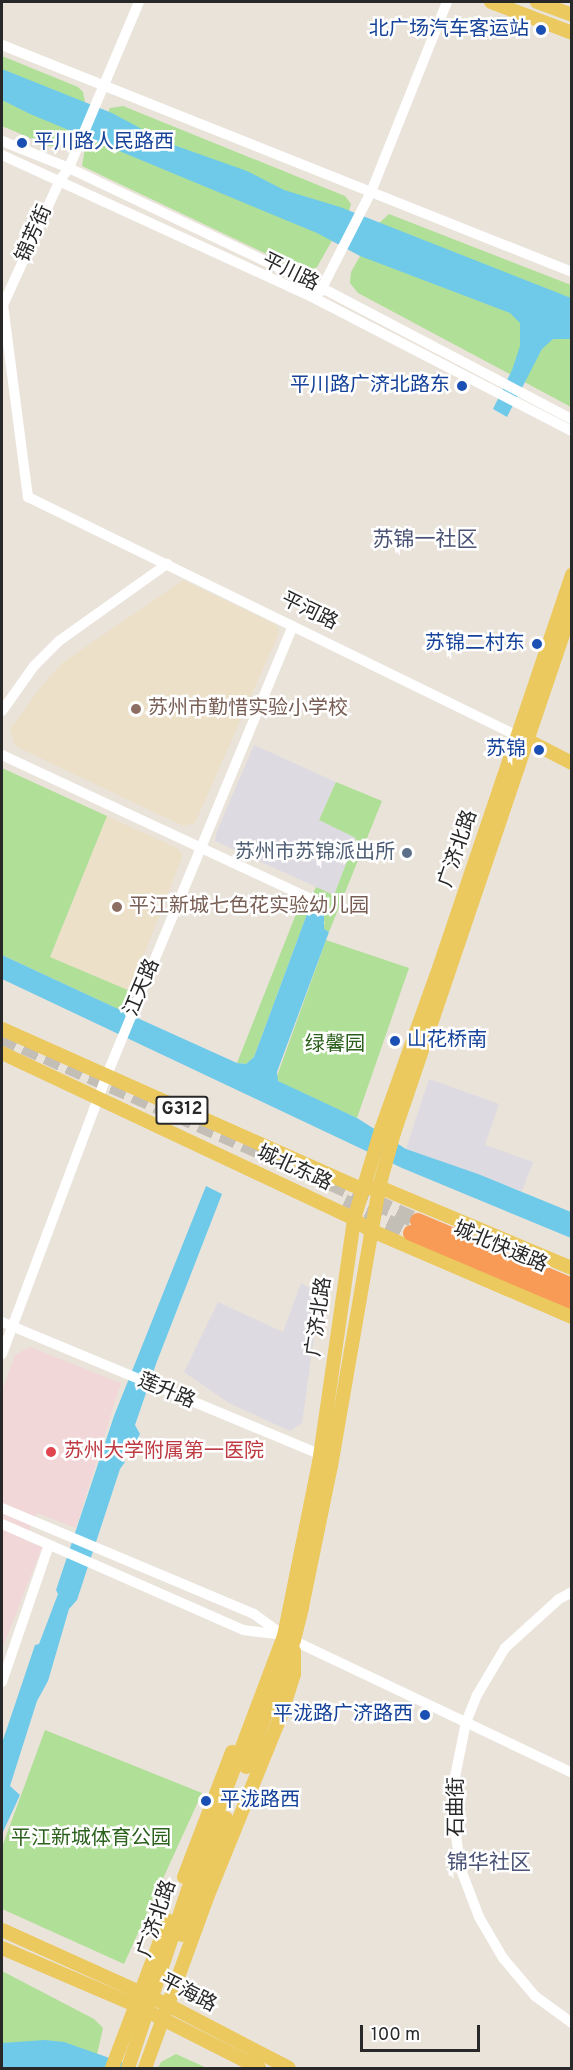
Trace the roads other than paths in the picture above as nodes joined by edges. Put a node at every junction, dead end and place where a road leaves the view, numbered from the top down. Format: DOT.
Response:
graph roads {
  1 [pos="139,2"];
  2 [pos="447,2"];
  3 [pos="491,2"];
  4 [pos="537,2"];
  5 [pos="572,15"];
  6 [pos="572,33"];
  7 [pos="2,45"];
  8 [pos="105,86"];
  9 [pos="2,141"];
  10 [pos="2,155"];
  11 [pos="69,168"];
  12 [pos="60,180"];
  13 [pos="371,192"];
  14 [pos="572,272"];
  15 [pos="322,288"];
  16 [pos="316,299"];
  17 [pos="497,388"];
  18 [pos="521,400"];
  19 [pos="572,419"];
  20 [pos="572,431"];
  21 [pos="28,497"];
  22 [pos="167,564"];
  23 [pos="572,575"];
  24 [pos="572,608"];
  25 [pos="293,626"];
  26 [pos="2,711"];
  27 [pos="522,738"];
  28 [pos="2,755"];
  29 [pos="572,763"];
  30 [pos="202,849"];
  31 [pos="320,903"];
  32 [pos="2,1029"];
  33 [pos="2,1053"];
  34 [pos="106,1077"];
  35 [pos="98,1097"];
  36 [pos="388,1130"];
  37 [pos="379,1187"];
  38 [pos="362,1189"];
  39 [pos="354,1219"];
  40 [pos="370,1230"];
  41 [pos="572,1268"];
  42 [pos="572,1286"];
  43 [pos="572,1301"];
  44 [pos="572,1317"];
  45 [pos="2,1322"];
  46 [pos="13,1327"];
  47 [pos="2,1354"];
  48 [pos="326,1457"];
  49 [pos="2,1508"];
  50 [pos="2,1524"];
  51 [pos="49,1545"];
  52 [pos="572,1592"];
  53 [pos="289,1638"];
  54 [pos="2,1682"];
  55 [pos="466,1722"];
  56 [pos="572,1773"];
  57 [pos="233,1789"];
  58 [pos="2,1930"];
  59 [pos="2,1948"];
  60 [pos="139,1999"];
  61 [pos="166,2012"];
  62 [pos="572,2023"];
  63 [pos="112,2068"];
  64 [pos="128,2068"];
  65 [pos="135,2068"];
  66 [pos="145,2068"];
  67 [pos="259,2068"];
  68 [pos="289,2068"];
  1 -- 8 [label="street, 锦芳街"];
  2 -- 13 [label="street"];
  3 -- 6 [label="main road"];
  4 -- 5 [label="main road"];
  7 -- 8 [label="street"];
  8 -- 11 [label="street, 锦芳街"];
  8 -- 13 [label="street"];
  9 -- 11 [label="street, 平川路"];
  10 -- 12 [label="street, 平川路"];
  11 -- 12 [label="street, 锦芳街"];
  11 -- 15 [label="street, 平川路"];
  12 -- 16 [label="street, 平川路"];
  12 -- 21 [label="street, 锦芳街"];
  13 -- 14 [label="street"];
  13 -- 15 [label="street"];
  15 -- 16 [label="street"];
  15 -- 17 [label="street, 平川路"];
  16 -- 17 [label="street, 平川路"];
  17 -- 18 [label="street, 平川路"];
  18 -- 19 [label="street, 平川路"];
  18 -- 20 [label="street, 平川路"];
  21 -- 22 [label="street, 平河路"];
  22 -- 25 [label="street, 平河路"];
  22 -- 26 [label="street"];
  23 -- 27 [label="main road, 广济北路"];
  24 -- 27 [label="main road, 广济北路"];
  25 -- 27 [label="street, 平河路"];
  25 -- 30 [label="street, 江天路"];
  27 -- 29 [label="main road, 平河路"];
  27 -- 36 [label="main road, 广济北路"];
  28 -- 30 [label="street"];
  30 -- 31 [label="street"];
  30 -- 34 [label="street, 江天路"];
  32 -- 34 [label="main road, 城北东路 / G312"];
  33 -- 35 [label="main road, 城北东路 / G312"];
  34 -- 35 [label="street, 江天路"];
  34 -- 38 [label="main road, 城北东路 / G312"];
  35 -- 39 [label="main road, 城北东路 / G312"];
  35 -- 46 [label="street, 江天路"];
  36 -- 37 [label="main road, 广济北路"];
  36 -- 38 [label="main road, 广济北路"];
  37 -- 38 [label="main road"];
  37 -- 40 [label="main road, 广济北路"];
  37 -- 41 [label="main road"];
  38 -- 39 [label="main road, 广济北路"];
  39 -- 40 [label="main road, 城北东路 / G312"];
  39 -- 48 [label="main road, 广济北路"];
  40 -- 44 [label="main road, 城北东路 / G312"];
  40 -- 48 [label="main road, 广济北路"];
  42 -- 43 [label="highway, 城北快速路"];
  45 -- 46 [label="street, 莲升路"];
  46 -- 47 [label="street, 江天路"];
  46 -- 48 [label="street, 莲升路"];
  48 -- 53 [label="main road, 广济北路"];
  49 -- 53 [label="street"];
  50 -- 51 [label="street"];
  51 -- 53 [label="street"];
  51 -- 54 [label="street"];
  52 -- 55 [label="street, 石曲街"];
  53 -- 55 [label="street"];
  53 -- 57 [label="main road, 广济北路"];
  53 -- 60 [label="main road"];
  53 -- 61 [label="main road"];
  55 -- 56 [label="street"];
  55 -- 62 [label="street, 石曲街"];
  57 -- 64 [label="main road, 广济北路"];
  57 -- 65 [label="main road, 广济北路"];
  58 -- 60 [label="main road, 平海路"];
  59 -- 60 [label="main road, 平海路"];
  60 -- 61 [label="main road, 平海路"];
  60 -- 63 [label="main road"];
  61 -- 66 [label="main road"];
  61 -- 67 [label="main road, 平海路"];
  61 -- 68 [label="main road, 平海路"];
}
